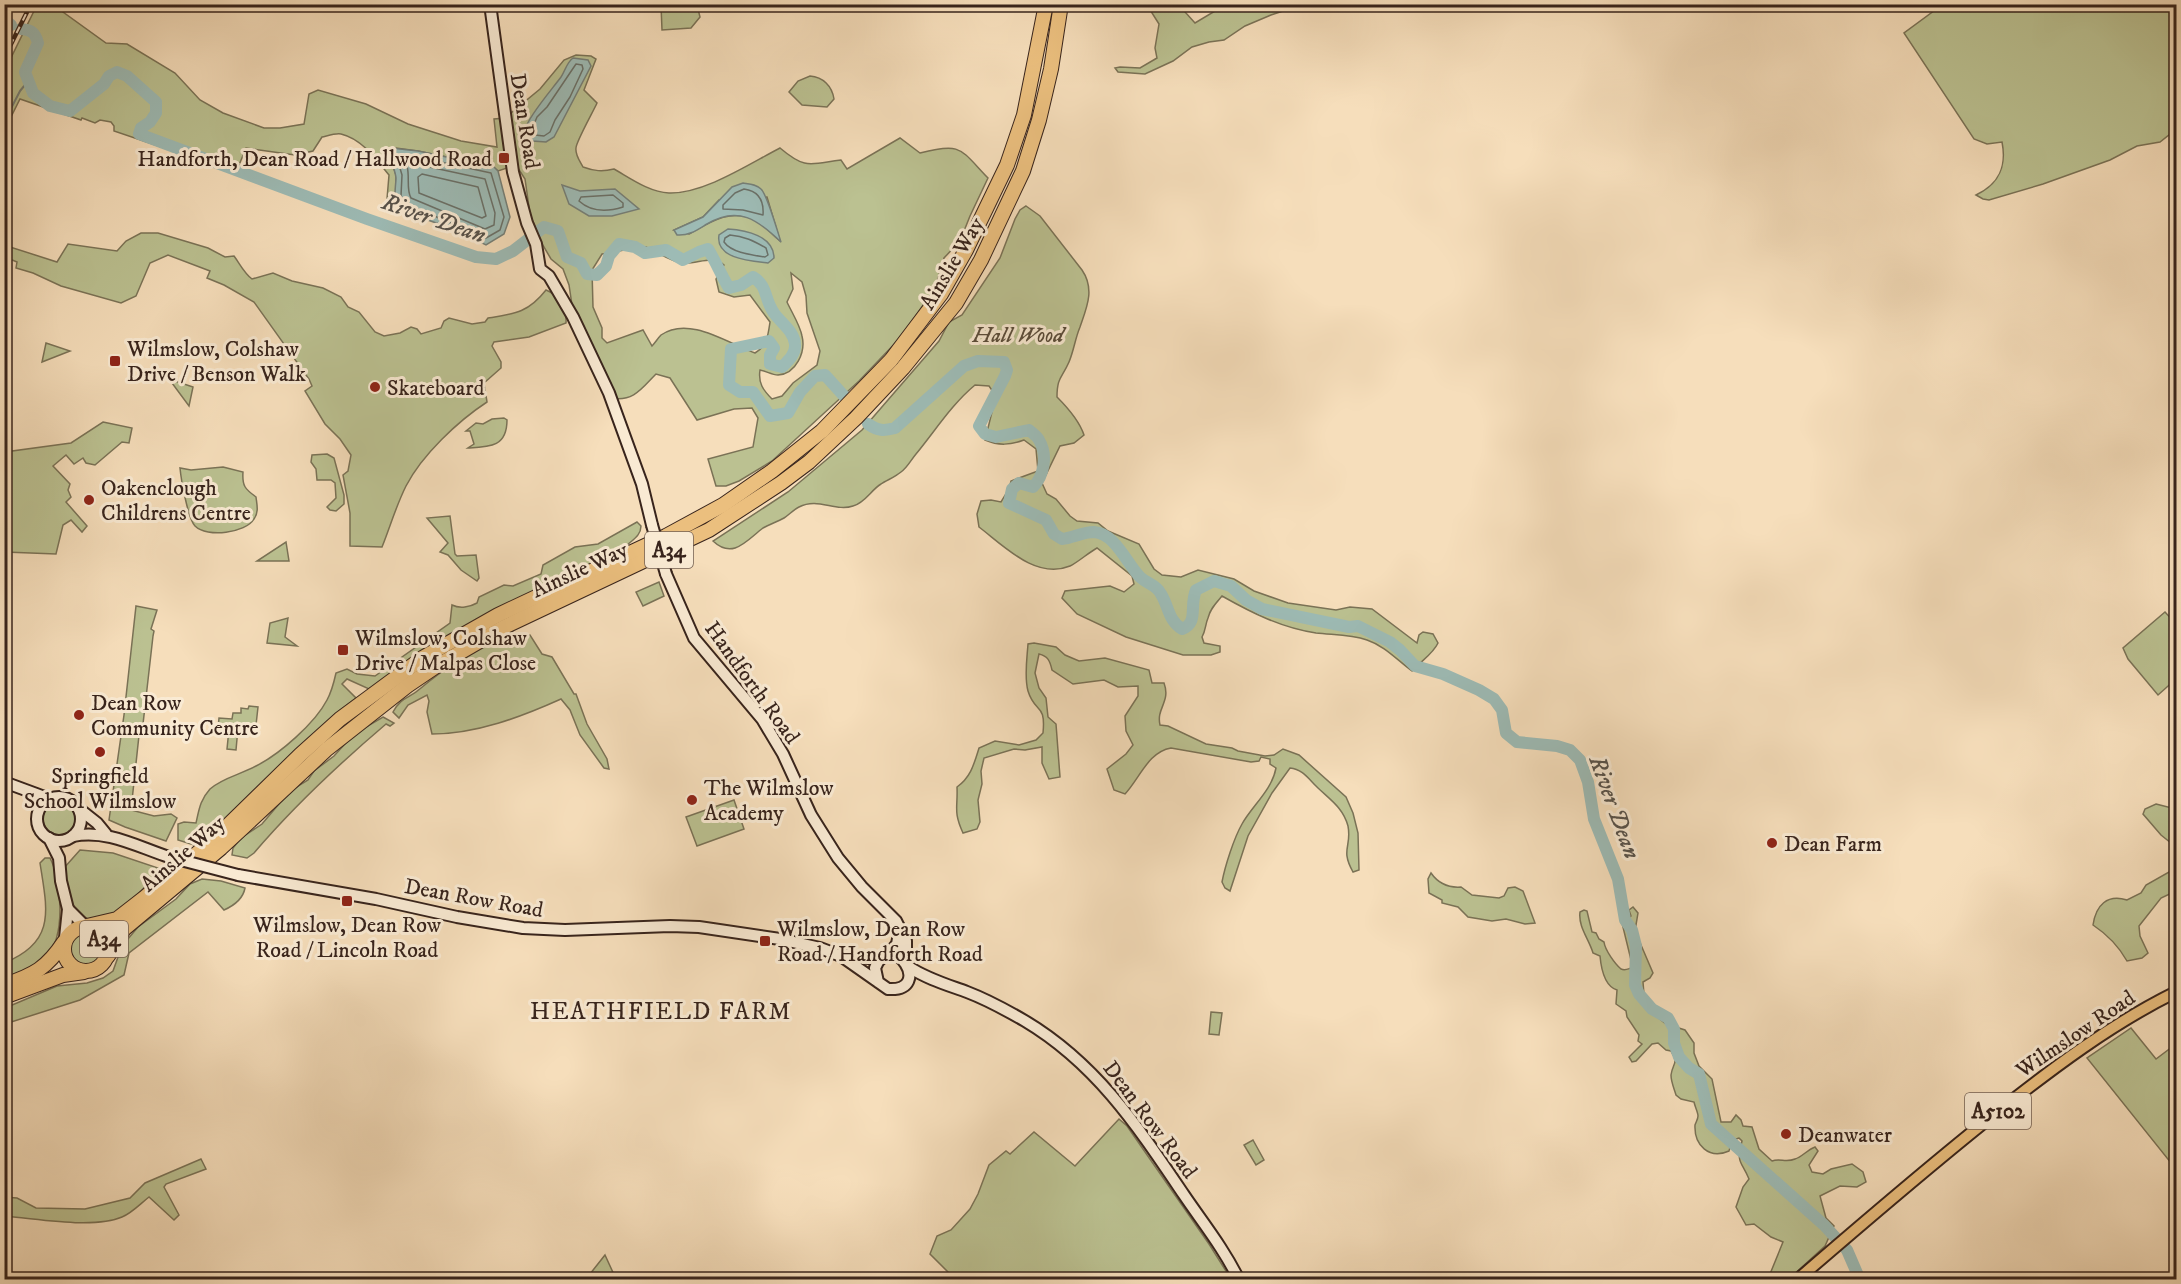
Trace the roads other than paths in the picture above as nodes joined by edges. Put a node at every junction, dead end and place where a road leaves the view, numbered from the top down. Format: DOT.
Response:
graph roads {
  1 [pos="490,4"];
  2 [pos="1046,4"];
  3 [pos="1061,4"];
  4 [pos="536,246"];
  5 [pos="4,783"];
  6 [pos="50,799"];
  7 [pos="78,808"];
  8 [pos="38,814"];
  9 [pos="106,834"];
  10 [pos="72,837"];
  11 [pos="49,838"];
  12 [pos="59,858"];
  13 [pos="68,909"];
  14 [pos="86,926"];
  15 [pos="900,928"];
  16 [pos="65,940"];
  17 [pos="108,956"];
  18 [pos="841,956"];
  19 [pos="884,957"];
  20 [pos="908,965"];
  21 [pos="86,972"];
  22 [pos="878,982"];
  23 [pos="938,982"];
  24 [pos="4,985"];
  25 [pos="903,986"];
  26 [pos="2176,992"];
  27 [pos="4,997"];
  28 [pos="1239,1280"];
  29 [pos="1797,1280"];
  1 -- 4 [label="main road, Dean Road"];
  2 -- 14 [label="highway, Ainslie Way / A34"];
  3 -- 17 [label="highway, Ainslie Way / A34"];
  4 -- 15 [label="main road, Handforth Road, bridge"];
  5 -- 6 [label="main road"];
  5 -- 8 [label="main road"];
  6 -- 7 [label="main road"];
  6 -- 8 [label="main road"];
  7 -- 9 [label="main road, Dean Row Road"];
  7 -- 10 [label="main road"];
  8 -- 11 [label="main road"];
  9 -- 10 [label="main road, Dean Row Road"];
  9 -- 18 [label="main road, Dean Row Road, bridge"];
  10 -- 11 [label="main road"];
  10 -- 12 [label="main road"];
  11 -- 12 [label="main road"];
  12 -- 13 [label="main road"];
  13 -- 14 [label="main road"];
  13 -- 16 [label="main road"];
  14 -- 16 [label="highway, A34"];
  14 -- 17 [label="highway, A34"];
  15 -- 19 [label="main road"];
  15 -- 20 [label="main road, Handforth Road"];
  16 -- 21 [label="highway, A34"];
  16 -- 24 [label="highway, A34"];
  17 -- 21 [label="highway, A34"];
  18 -- 19 [label="main road, Dean Row Road"];
  18 -- 22 [label="main road, Dean Row Road"];
  19 -- 20 [label="main road"];
  19 -- 22 [label="main road"];
  20 -- 23 [label="main road, Dean Row Road"];
  20 -- 25 [label="main road"];
  21 -- 27 [label="highway, A34"];
  22 -- 25 [label="main road"];
  23 -- 25 [label="main road, Dean Row Road"];
  23 -- 28 [label="main road, Dean Row Road"];
  26 -- 29 [label="main road, Wilmslow Road / A5102"];
}
